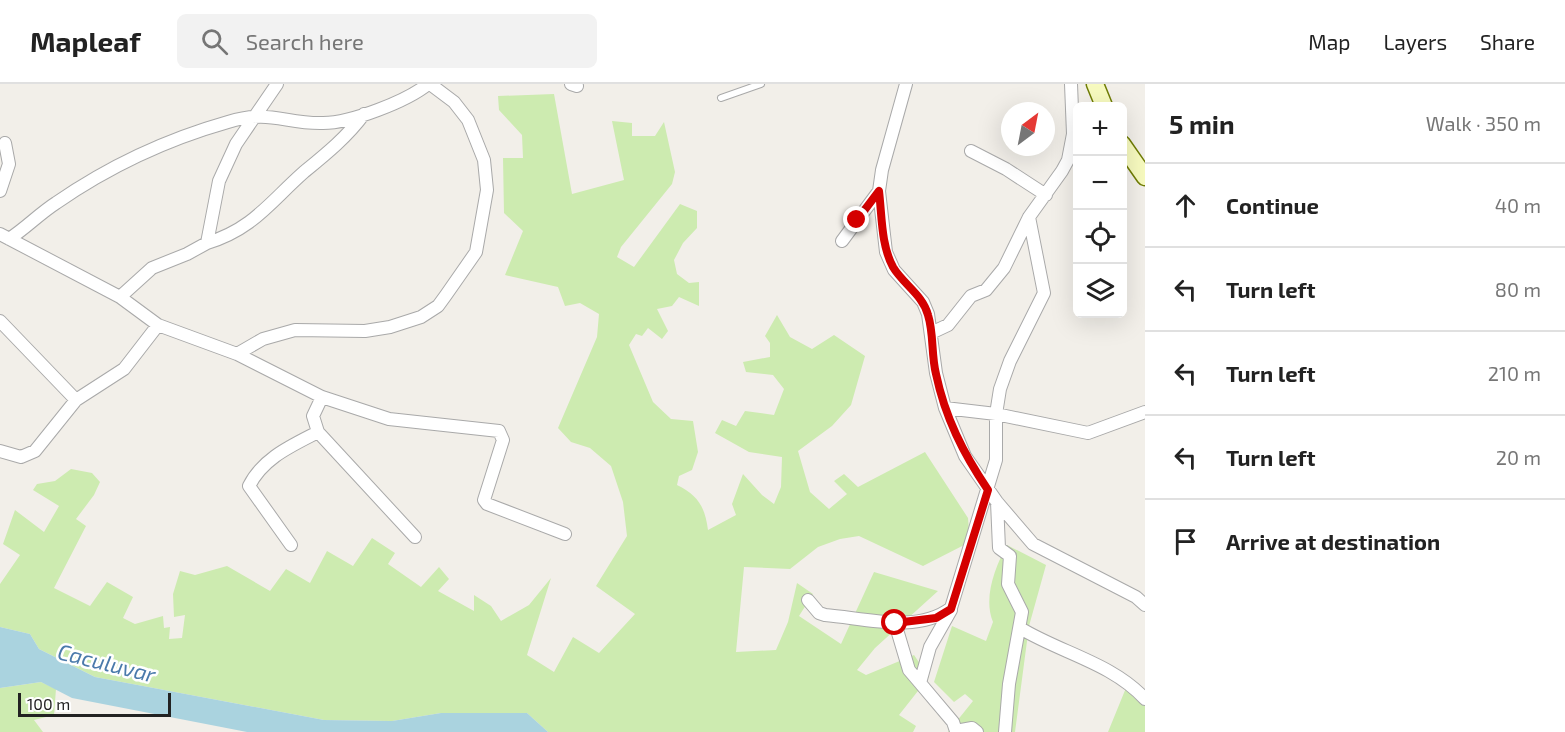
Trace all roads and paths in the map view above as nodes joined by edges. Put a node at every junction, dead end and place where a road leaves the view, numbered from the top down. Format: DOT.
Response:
graph roads {
  1 [pos="277,84"];
  2 [pos="429,84"];
  3 [pos="761,84"];
  4 [pos="906,84"];
  5 [pos="1071,84"];
  6 [pos="1095,84"];
  7 [pos="721,98"];
  8 [pos="1102,102"];
  9 [pos="365,113"];
  10 [pos="257,114"];
  11 [pos="5,143"];
  12 [pos="971,151"];
  13 [pos="1127,151"];
  14 [pos="1145,177"];
  15 [pos="0,191"];
  16 [pos="879,191"];
  17 [pos="1046,195"];
  18 [pos="1029,217"];
  19 [pos="5,237"];
  20 [pos="842,241"];
  21 [pos="207,243"];
  22 [pos="120,297"];
  23 [pos="0,321"];
  24 [pos="158,325"];
  25 [pos="931,333"];
  26 [pos="237,354"];
  27 [pos="322,397"];
  28 [pos="76,400"];
  29 [pos="945,408"];
  30 [pos="1145,412"];
  31 [pos="996,414"];
  32 [pos="318,432"];
  33 [pos="0,451"];
  34 [pos="988,490"];
  35 [pos="997,502"];
  36 [pos="565,534"];
  37 [pos="415,537"];
  38 [pos="291,544"];
  39 [pos="808,600"];
  40 [pos="1145,604"];
  41 [pos="951,609"];
  42 [pos="895,623"];
  43 [pos="1020,628"];
  44 [pos="920,683"];
  45 [pos="1145,699"];
  46 [pos="977,732"];
  47 [pos="1005,732"];
  1 -- 10 [label="street"];
  2 -- 9 [label="street"];
  2 -- 26 [label="street"];
  3 -- 7 [label="lane"];
  4 -- 16 [label="street"];
  5 -- 17 [label="street"];
  6 -- 8 [label="main road"];
  9 -- 10 [label="street"];
  9 -- 21 [label="street"];
  10 -- 19 [label="street"];
  10 -- 21 [label="street"];
  11 -- 15 [label="street"];
  12 -- 17 [label="street"];
  13 -- 14 [label="main road"];
  16 -- 20 [label="street"];
  16 -- 25 [label="street"];
  17 -- 18 [label="street"];
  18 -- 25 [label="street"];
  18 -- 31 [label="street"];
  19 -- 22 [label="street"];
  21 -- 22 [label="street"];
  22 -- 24 [label="street"];
  23 -- 28 [label="street"];
  24 -- 26 [label="street"];
  24 -- 28 [label="street"];
  25 -- 29 [label="street"];
  26 -- 27 [label="street"];
  27 -- 32 [label="street"];
  27 -- 36 [label="street"];
  28 -- 33 [label="street"];
  29 -- 31 [label="street"];
  29 -- 34 [label="street"];
  30 -- 31 [label="street"];
  31 -- 34 [label="street"];
  32 -- 37 [label="street"];
  32 -- 38 [label="street"];
  34 -- 35 [label="street"];
  34 -- 41 [label="street"];
  35 -- 40 [label="street"];
  35 -- 43 [label="street"];
  39 -- 42 [label="street"];
  41 -- 42 [label="street"];
  41 -- 44 [label="street"];
  42 -- 44 [label="street"];
  43 -- 45 [label="street"];
  43 -- 47 [label="street"];
  44 -- 46 [label="street"];
}
